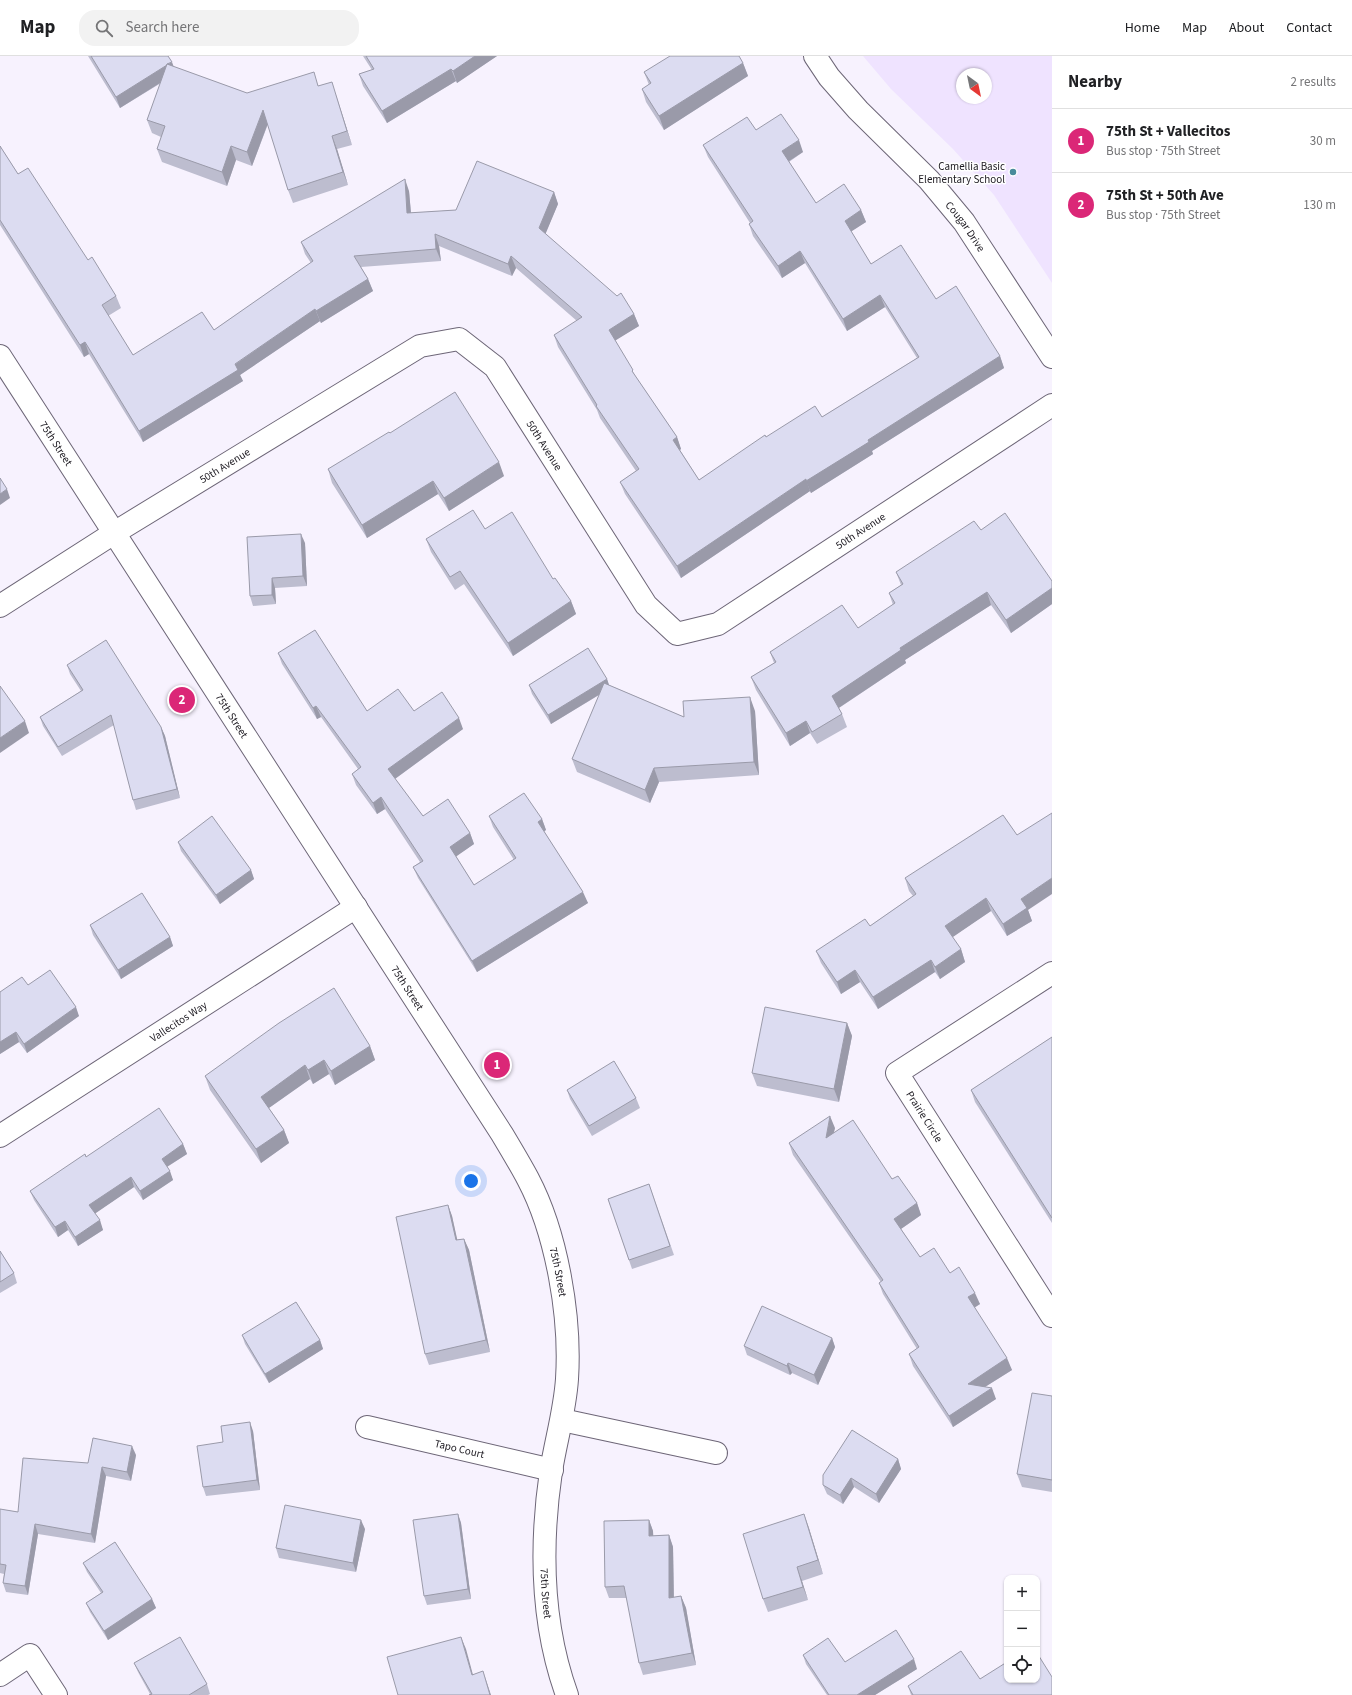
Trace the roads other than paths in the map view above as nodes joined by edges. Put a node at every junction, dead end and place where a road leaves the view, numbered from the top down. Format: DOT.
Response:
graph roads {
  1 [pos="814,56"];
  2 [pos="0,356"];
  3 [pos="1052,357"];
  4 [pos="1052,405"];
  5 [pos="114,533"];
  6 [pos="0,606"];
  7 [pos="356,907"];
  8 [pos="1052,973"];
  9 [pos="0,1136"];
  10 [pos="1052,1316"];
  11 [pos="562,1420"];
  12 [pos="367,1427"];
  13 [pos="716,1453"];
  14 [pos="552,1470"];
  15 [pos="0,1675"];
  16 [pos="56,1695"];
  17 [pos="567,1695"];
  1 -- 3 [label="street, Cougar Drive"];
  2 -- 5 [label="street, 75th Street"];
  4 -- 5 [label="street, 50th Avenue"];
  5 -- 6 [label="street, 50th Avenue"];
  5 -- 7 [label="street, 75th Street"];
  7 -- 9 [label="street, Vallecitos Way"];
  7 -- 11 [label="street, 75th Street"];
  8 -- 10 [label="street, Prairie Circle"];
  11 -- 13 [label="street"];
  11 -- 14 [label="street, 75th Street"];
  12 -- 14 [label="street, Tapo Court"];
  14 -- 17 [label="street, 75th Street"];
  15 -- 16 [label="street"];
}
